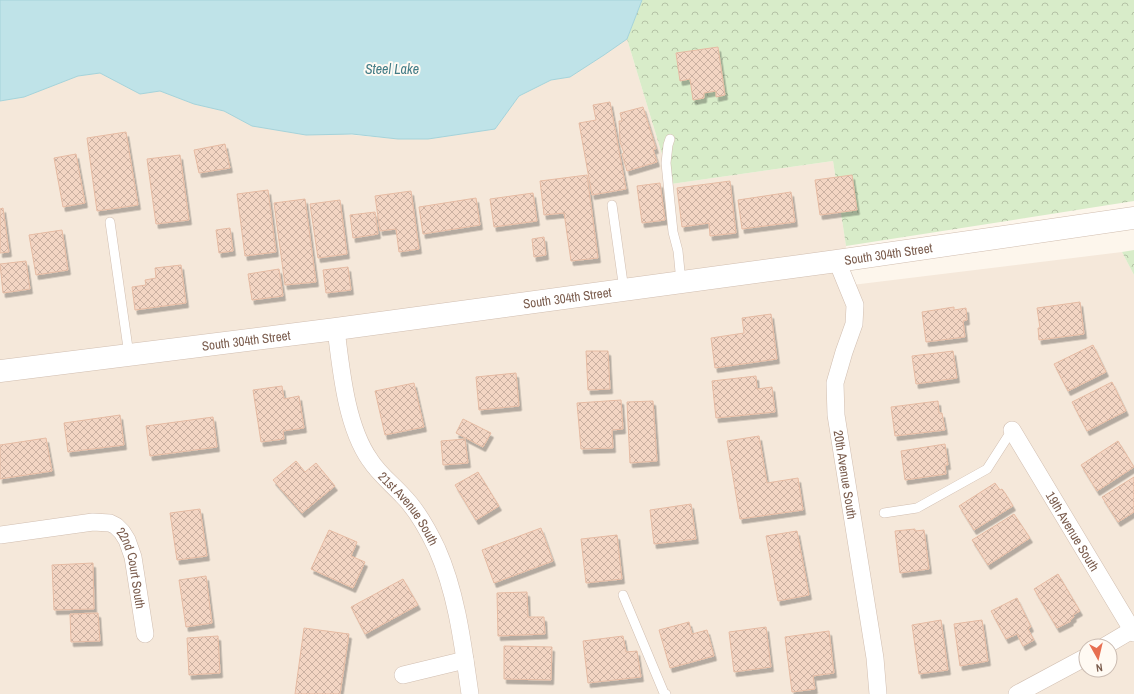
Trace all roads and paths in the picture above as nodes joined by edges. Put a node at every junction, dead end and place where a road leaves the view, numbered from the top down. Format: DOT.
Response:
graph roads {
  1 [pos="670,139"];
  2 [pos="612,205"];
  3 [pos="1134,218"];
  4 [pos="110,222"];
  5 [pos="837,261"];
  6 [pos="680,282"];
  7 [pos="624,290"];
  8 [pos="336,329"];
  9 [pos="129,355"];
  10 [pos="0,371"];
  11 [pos="1012,430"];
  12 [pos="884,513"];
  13 [pos="0,535"];
  14 [pos="623,595"];
  15 [pos="1133,632"];
  16 [pos="145,634"];
  17 [pos="1118,640"];
  18 [pos="465,660"];
  19 [pos="1078,661"];
  20 [pos="403,675"];
  21 [pos="470,694"];
  22 [pos="666,694"];
  23 [pos="878,694"];
  24 [pos="1017,694"];
  1 -- 6 [label="lane"];
  2 -- 7 [label="lane"];
  3 -- 5 [label="street, South 304th Street"];
  4 -- 9 [label="lane"];
  5 -- 6 [label="street, South 304th Street"];
  5 -- 23 [label="street, 20th Avenue South"];
  6 -- 7 [label="street, South 304th Street"];
  7 -- 8 [label="street, South 304th Street"];
  8 -- 9 [label="street, South 304th Street"];
  8 -- 18 [label="street, 21st Avenue South"];
  9 -- 10 [label="street, South 304th Street"];
  11 -- 12 [label="lane"];
  11 -- 15 [label="street, 19th Avenue South"];
  13 -- 16 [label="street, 22nd Court South"];
  14 -- 22 [label="lane"];
  15 -- 17 [label="street"];
  18 -- 20 [label="street"];
  18 -- 21 [label="street, 21st Avenue South"];
  19 -- 24 [label="street"];
}
